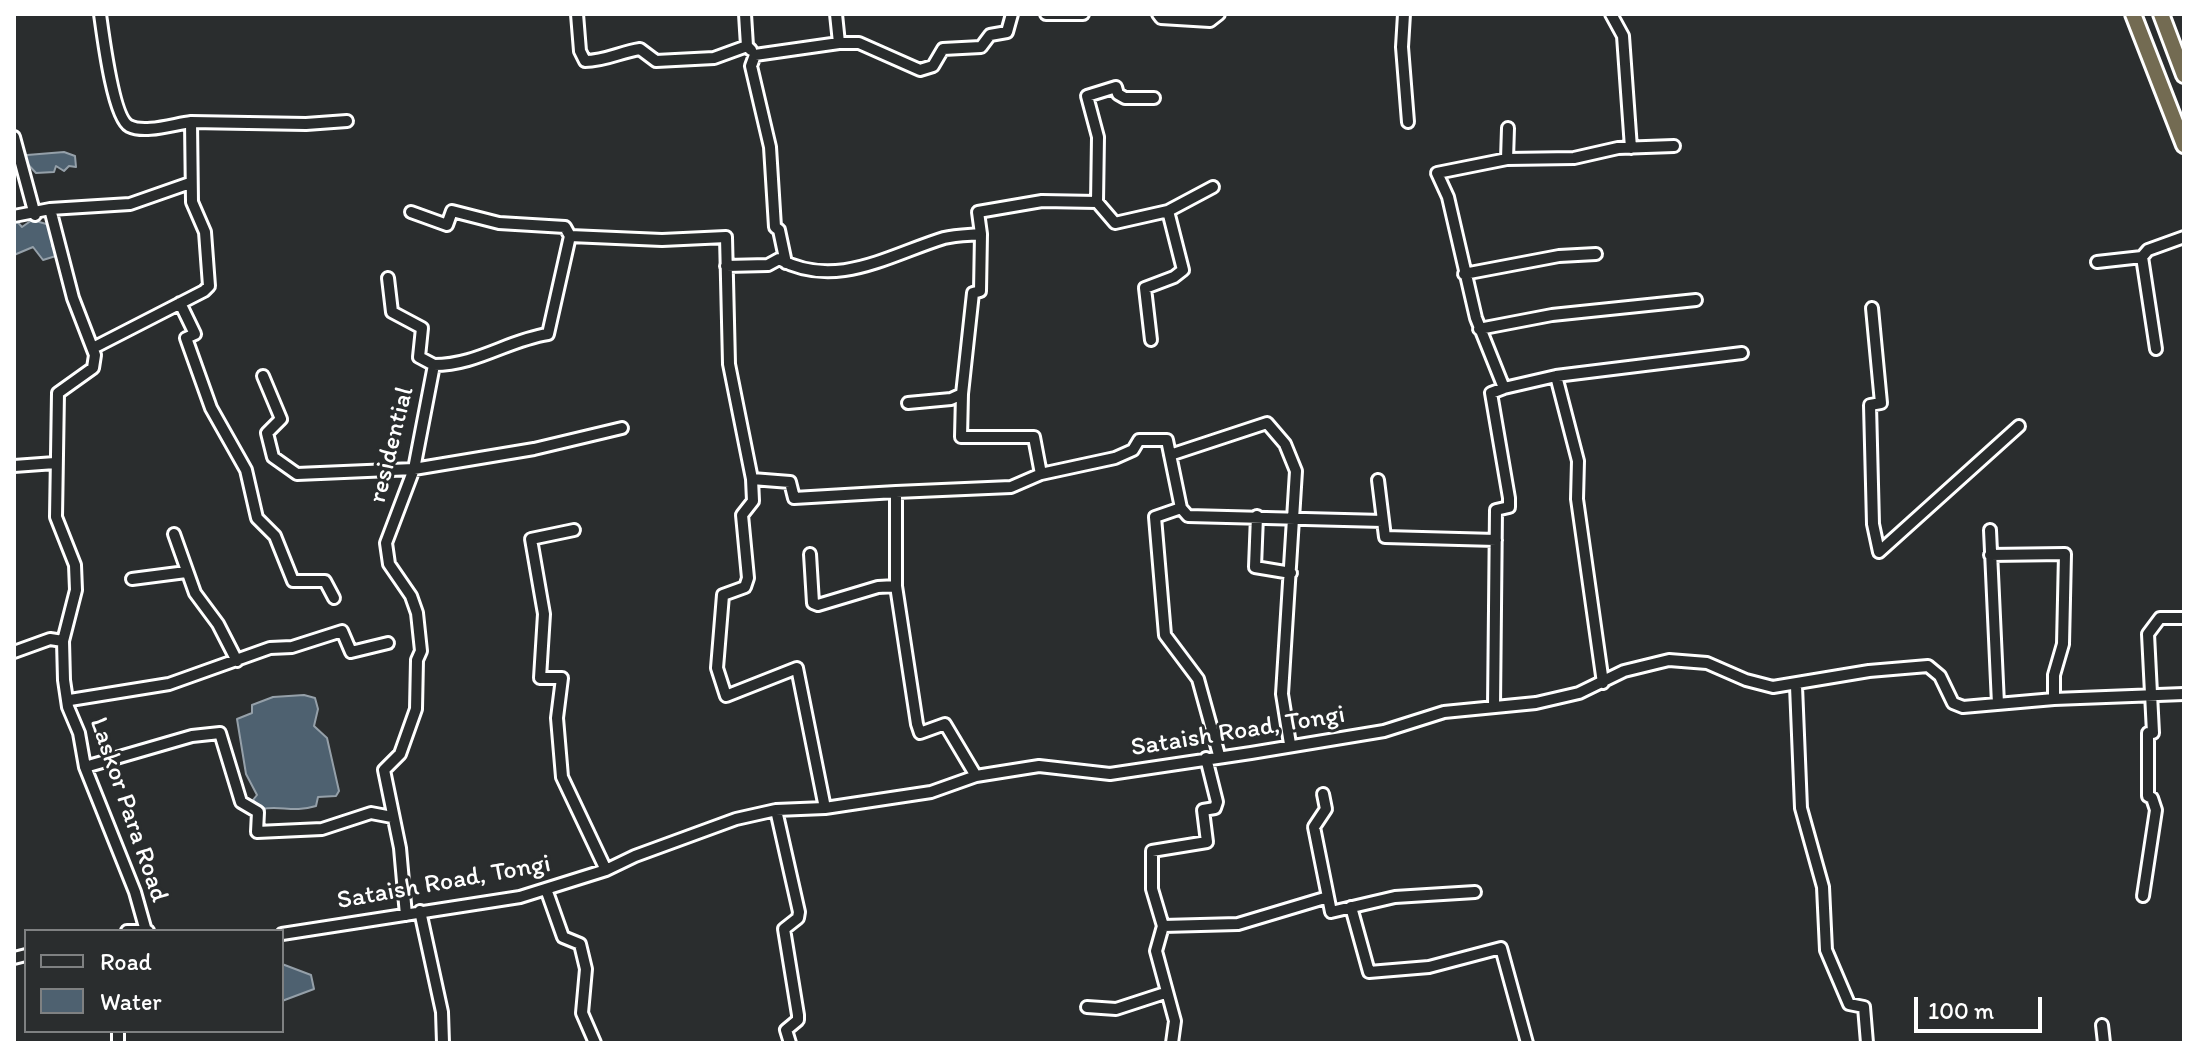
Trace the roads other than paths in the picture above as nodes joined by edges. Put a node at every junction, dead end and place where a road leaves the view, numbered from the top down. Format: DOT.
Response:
graph roads {
  1 [pos="100,14"];
  2 [pos="577,14"];
  3 [pos="745,14"];
  4 [pos="836,14"];
  5 [pos="1012,14"];
  6 [pos="1046,14"];
  7 [pos="1083,14"];
  8 [pos="1158,14"];
  9 [pos="1219,14"];
  10 [pos="1404,14"];
  11 [pos="1611,14"];
  12 [pos="2133,14"];
  13 [pos="2161,14"];
  14 [pos="839,43"];
  15 [pos="751,50"];
  16 [pos="2184,75"];
  17 [pos="1154,98"];
  18 [pos="347,121"];
  19 [pos="191,122"];
  20 [pos="1408,122"];
  21 [pos="1508,128"];
  22 [pos="14,137"];
  23 [pos="2184,145"];
  24 [pos="1674,146"];
  25 [pos="1631,148"];
  26 [pos="1507,159"];
  27 [pos="190,183"];
  28 [pos="1213,187"];
  29 [pos="1097,202"];
  30 [pos="50,209"];
  31 [pos="1168,211"];
  32 [pos="411,212"];
  33 [pos="35,215"];
  34 [pos="14,216"];
  35 [pos="981,234"];
  36 [pos="570,236"];
  37 [pos="2184,237"];
  38 [pos="1596,254"];
  39 [pos="2142,257"];
  40 [pos="2097,262"];
  41 [pos="786,263"];
  42 [pos="726,266"];
  43 [pos="1464,274"];
  44 [pos="388,278"];
  45 [pos="1696,300"];
  46 [pos="180,303"];
  47 [pos="1872,308"];
  48 [pos="1479,329"];
  49 [pos="1151,340"];
  50 [pos="93,348"];
  51 [pos="2156,349"];
  52 [pos="1742,353"];
  53 [pos="434,365"];
  54 [pos="263,376"];
  55 [pos="1556,376"];
  56 [pos="1504,388"];
  57 [pos="962,394"];
  58 [pos="908,403"];
  59 [pos="2019,426"];
  60 [pos="622,428"];
  61 [pos="1170,455"];
  62 [pos="55,463"];
  63 [pos="14,466"];
  64 [pos="414,469"];
  65 [pos="1041,474"];
  66 [pos="752,479"];
  67 [pos="1378,480"];
  68 [pos="896,492"];
  69 [pos="1181,508"];
  70 [pos="1257,516"];
  71 [pos="1295,518"];
  72 [pos="1383,521"];
  73 [pos="574,530"];
  74 [pos="1990,530"];
  75 [pos="174,534"];
  76 [pos="1496,540"];
  77 [pos="810,554"];
  78 [pos="1990,555"];
  79 [pos="186,572"];
  80 [pos="1291,573"];
  81 [pos="132,579"];
  82 [pos="896,586"];
  83 [pos="334,598"];
  84 [pos="2184,618"];
  85 [pos="63,641"];
  86 [pos="388,643"];
  87 [pos="14,652"];
  88 [pos="237,661"];
  89 [pos="1603,683"];
  90 [pos="1796,686"];
  91 [pos="2152,694"];
  92 [pos="2184,694"];
  93 [pos="2054,699"];
  94 [pos="70,700"];
  95 [pos="1998,704"];
  96 [pos="1494,706"];
  97 [pos="1290,744"];
  98 [pos="1219,755"];
  99 [pos="1206,758"];
  100 [pos="85,767"];
  101 [pos="976,776"];
  102 [pos="1323,794"];
  103 [pos="825,808"];
  104 [pos="776,810"];
  105 [pos="392,817"];
  106 [pos="606,870"];
  107 [pos="546,889"];
  108 [pos="1475,892"];
  109 [pos="2143,896"];
  110 [pos="1328,897"];
  111 [pos="1351,907"];
  112 [pos="420,911"];
  113 [pos="406,915"];
  114 [pos="1163,926"];
  115 [pos="146,929"];
  116 [pos="284,934"];
  117 [pos="1165,993"];
  118 [pos="1087,1007"];
  119 [pos="2102,1025"];
  120 [pos="443,1043"];
  121 [pos="595,1043"];
  122 [pos="790,1043"];
  123 [pos="1172,1043"];
  124 [pos="1527,1043"];
  125 [pos="1867,1043"];
  126 [pos="2104,1043"];
  1 -- 19 [label="street"];
  2 -- 15 [label="street"];
  3 -- 15 [label="street"];
  4 -- 14 [label="street"];
  5 -- 14 [label="street"];
  6 -- 7 [label="street"];
  8 -- 9 [label="street"];
  10 -- 20 [label="street"];
  11 -- 25 [label="street"];
  12 -- 23 [label="highway"];
  13 -- 16 [label="highway"];
  14 -- 15 [label="street"];
  15 -- 41 [label="street"];
  17 -- 29 [label="street"];
  18 -- 19 [label="street"];
  19 -- 27 [label="street"];
  21 -- 26 [label="street"];
  22 -- 33 [label="street"];
  24 -- 25 [label="street"];
  25 -- 26 [label="street"];
  26 -- 43 [label="street"];
  27 -- 30 [label="street"];
  27 -- 46 [label="street"];
  28 -- 31 [label="street"];
  29 -- 31 [label="street"];
  29 -- 35 [label="street"];
  30 -- 33 [label="street"];
  30 -- 50 [label="street"];
  31 -- 49 [label="street"];
  32 -- 36 [label="street"];
  33 -- 34 [label="street"];
  35 -- 41 [label="street"];
  35 -- 57 [label="street"];
  36 -- 42 [label="street"];
  36 -- 53 [label="street"];
  37 -- 39 [label="street"];
  38 -- 43 [label="street"];
  39 -- 40 [label="street"];
  39 -- 51 [label="street"];
  41 -- 42 [label="street"];
  42 -- 66 [label="street"];
  43 -- 48 [label="street"];
  44 -- 53 [label="street, residential"];
  45 -- 48 [label="street"];
  46 -- 50 [label="street"];
  46 -- 83 [label="street"];
  47 -- 59 [label="street"];
  48 -- 56 [label="street"];
  50 -- 62 [label="street, Laskor Para Road"];
  52 -- 55 [label="street"];
  53 -- 64 [label="street, residential"];
  54 -- 64 [label="street"];
  55 -- 56 [label="street"];
  55 -- 89 [label="street"];
  56 -- 76 [label="street"];
  57 -- 58 [label="street"];
  57 -- 65 [label="street"];
  60 -- 64 [label="street"];
  61 -- 65 [label="street"];
  61 -- 69 [label="street"];
  61 -- 71 [label="street"];
  62 -- 63 [label="street"];
  62 -- 85 [label="street, Laskor Para Road"];
  64 -- 105 [label="street, residential"];
  65 -- 68 [label="street"];
  66 -- 68 [label="street"];
  66 -- 103 [label="street"];
  67 -- 72 [label="street"];
  68 -- 82 [label="street"];
  69 -- 70 [label="street"];
  69 -- 98 [label="street"];
  70 -- 71 [label="street"];
  70 -- 80 [label="street"];
  71 -- 72 [label="street"];
  71 -- 80 [label="street"];
  72 -- 76 [label="street"];
  73 -- 106 [label="street"];
  74 -- 78 [label="street"];
  75 -- 79 [label="street"];
  76 -- 96 [label="street"];
  77 -- 82 [label="street"];
  78 -- 93 [label="street"];
  78 -- 95 [label="street"];
  79 -- 81 [label="street"];
  79 -- 88 [label="street"];
  80 -- 97 [label="street"];
  82 -- 101 [label="street"];
  84 -- 91 [label="street"];
  85 -- 87 [label="street"];
  85 -- 94 [label="street, Laskor Para Road"];
  86 -- 88 [label="street"];
  88 -- 94 [label="street"];
  89 -- 90 [label="street, Sataish Road, Tongi"];
  89 -- 96 [label="street, Sataish Road, Tongi"];
  90 -- 95 [label="street, Sataish Road, Tongi"];
  90 -- 125 [label="street"];
  91 -- 92 [label="street, Sataish Road, Tongi"];
  91 -- 93 [label="street, Sataish Road, Tongi"];
  91 -- 109 [label="street"];
  93 -- 95 [label="street, Sataish Road, Tongi"];
  94 -- 100 [label="street, Laskor Para Road"];
  96 -- 97 [label="street, Sataish Road, Tongi"];
  97 -- 98 [label="street, Sataish Road, Tongi"];
  98 -- 99 [label="street, Sataish Road, Tongi"];
  99 -- 101 [label="street, Sataish Road, Tongi"];
  99 -- 114 [label="street"];
  100 -- 105 [label="street"];
  100 -- 115 [label="street, Laskor Para Road"];
  101 -- 103 [label="street, Sataish Road, Tongi"];
  102 -- 110 [label="street"];
  103 -- 104 [label="street, Sataish Road, Tongi"];
  104 -- 106 [label="street, Sataish Road, Tongi"];
  104 -- 122 [label="street"];
  105 -- 113 [label="street, residential"];
  106 -- 107 [label="street, Sataish Road, Tongi"];
  107 -- 112 [label="street, Sataish Road, Tongi"];
  107 -- 121 [label="street"];
  108 -- 111 [label="street"];
  110 -- 111 [label="street"];
  110 -- 114 [label="street"];
  111 -- 124 [label="street"];
  112 -- 113 [label="street, Sataish Road, Tongi"];
  112 -- 120 [label="street"];
  113 -- 116 [label="street, Sataish Road, Tongi"];
  114 -- 117 [label="street"];
  117 -- 118 [label="street"];
  117 -- 123 [label="street"];
  119 -- 126 [label="street"];
}
